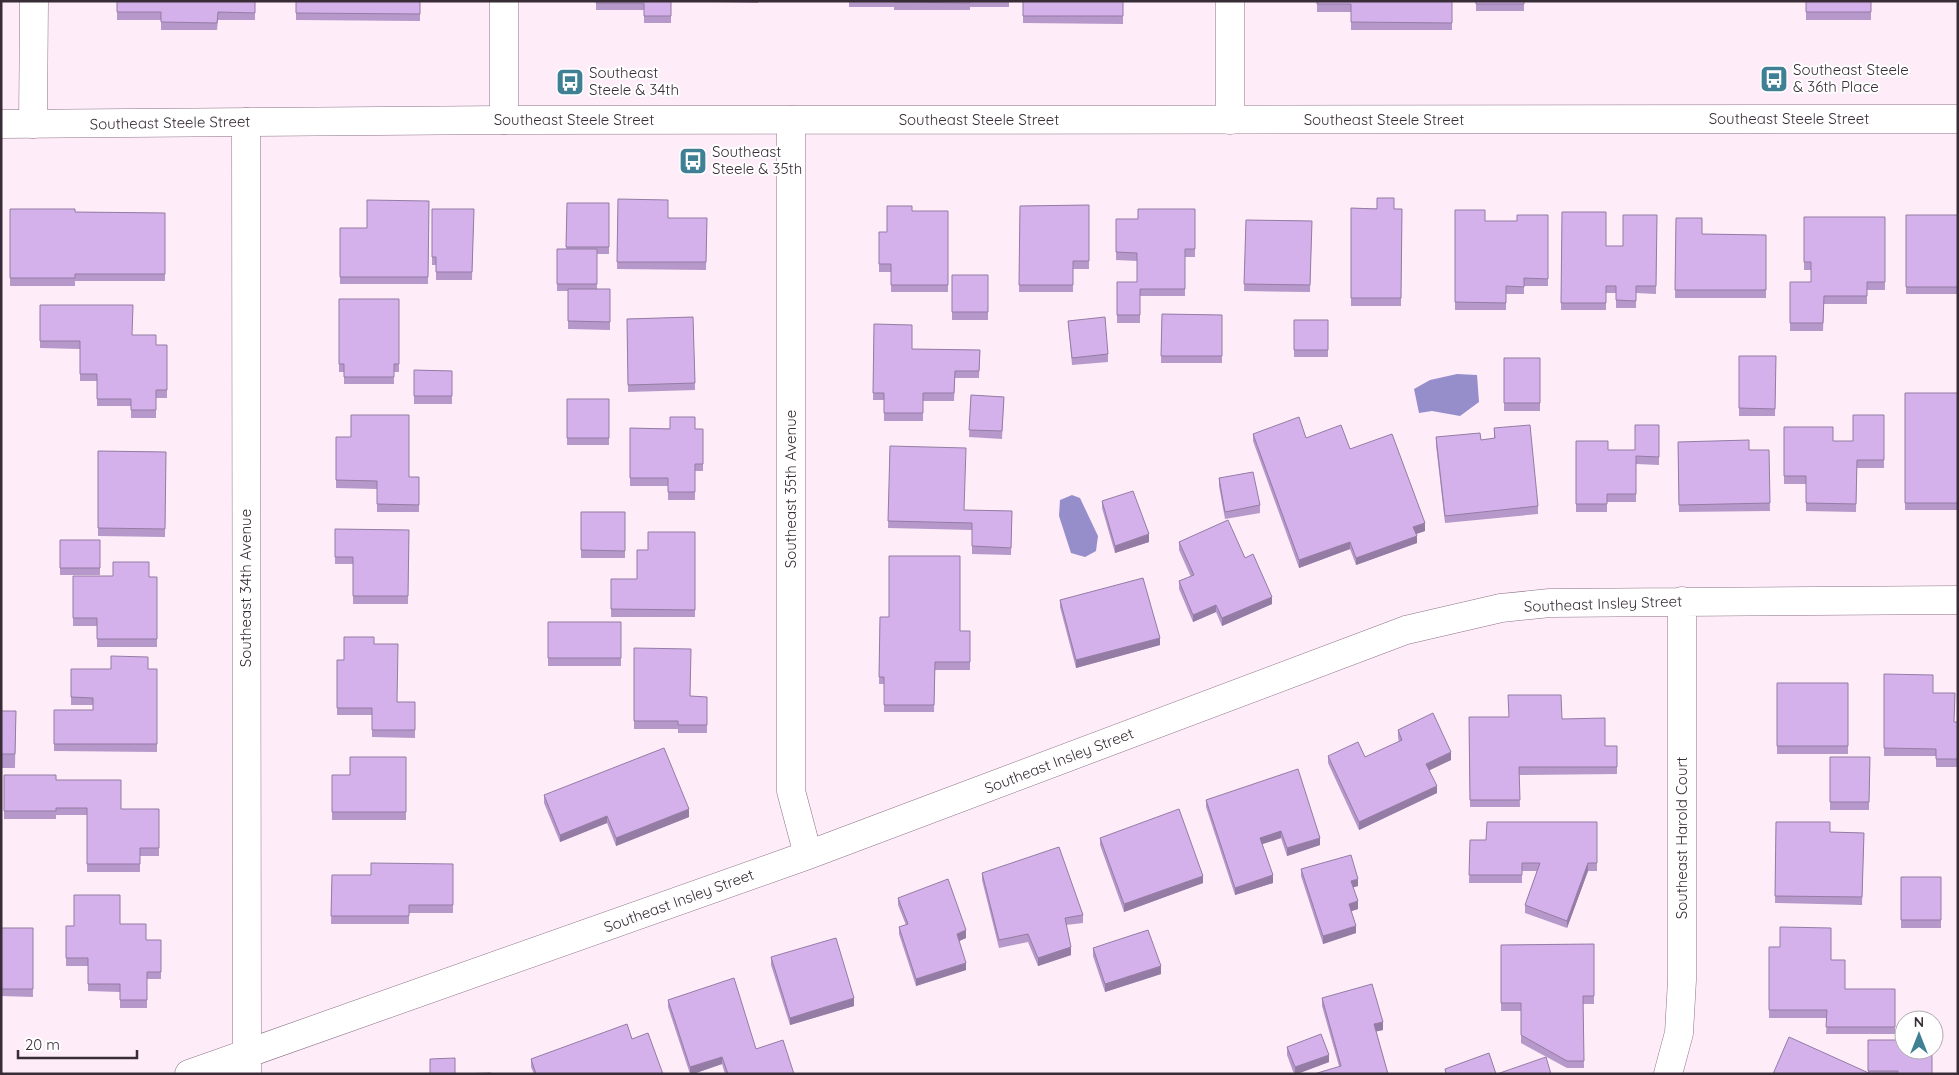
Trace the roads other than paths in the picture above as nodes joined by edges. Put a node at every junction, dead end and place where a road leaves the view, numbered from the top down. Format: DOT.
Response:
graph roads {
  1 [pos="34,1"];
  2 [pos="504,1"];
  3 [pos="1230,1"];
  4 [pos="1958,119"];
  5 [pos="504,120"];
  6 [pos="791,120"];
  7 [pos="1230,120"];
  8 [pos="246,122"];
  9 [pos="1,124"];
  10 [pos="33,124"];
  11 [pos="1958,600"];
  12 [pos="1682,601"];
  13 [pos="808,855"];
  14 [pos="247,1064"];
  15 [pos="188,1074"];
  16 [pos="1668,1074"];
  1 -- 10 [label="street"];
  2 -- 5 [label="street"];
  3 -- 7 [label="street"];
  4 -- 7 [label="street, Southeast Steele Street"];
  5 -- 6 [label="street, Southeast Steele Street"];
  5 -- 8 [label="street, Southeast Steele Street"];
  6 -- 7 [label="street, Southeast Steele Street"];
  6 -- 13 [label="street, Southeast 35th Avenue"];
  8 -- 10 [label="street, Southeast Steele Street"];
  8 -- 14 [label="street, Southeast 34th Avenue"];
  9 -- 10 [label="street, Southeast Steele Street"];
  11 -- 12 [label="street, Southeast Insley Street"];
  12 -- 13 [label="street, Southeast Insley Street"];
  12 -- 16 [label="street, Southeast Harold Court"];
  13 -- 14 [label="street, Southeast Insley Street"];
  14 -- 15 [label="street, Southeast Insley Street"];
}
